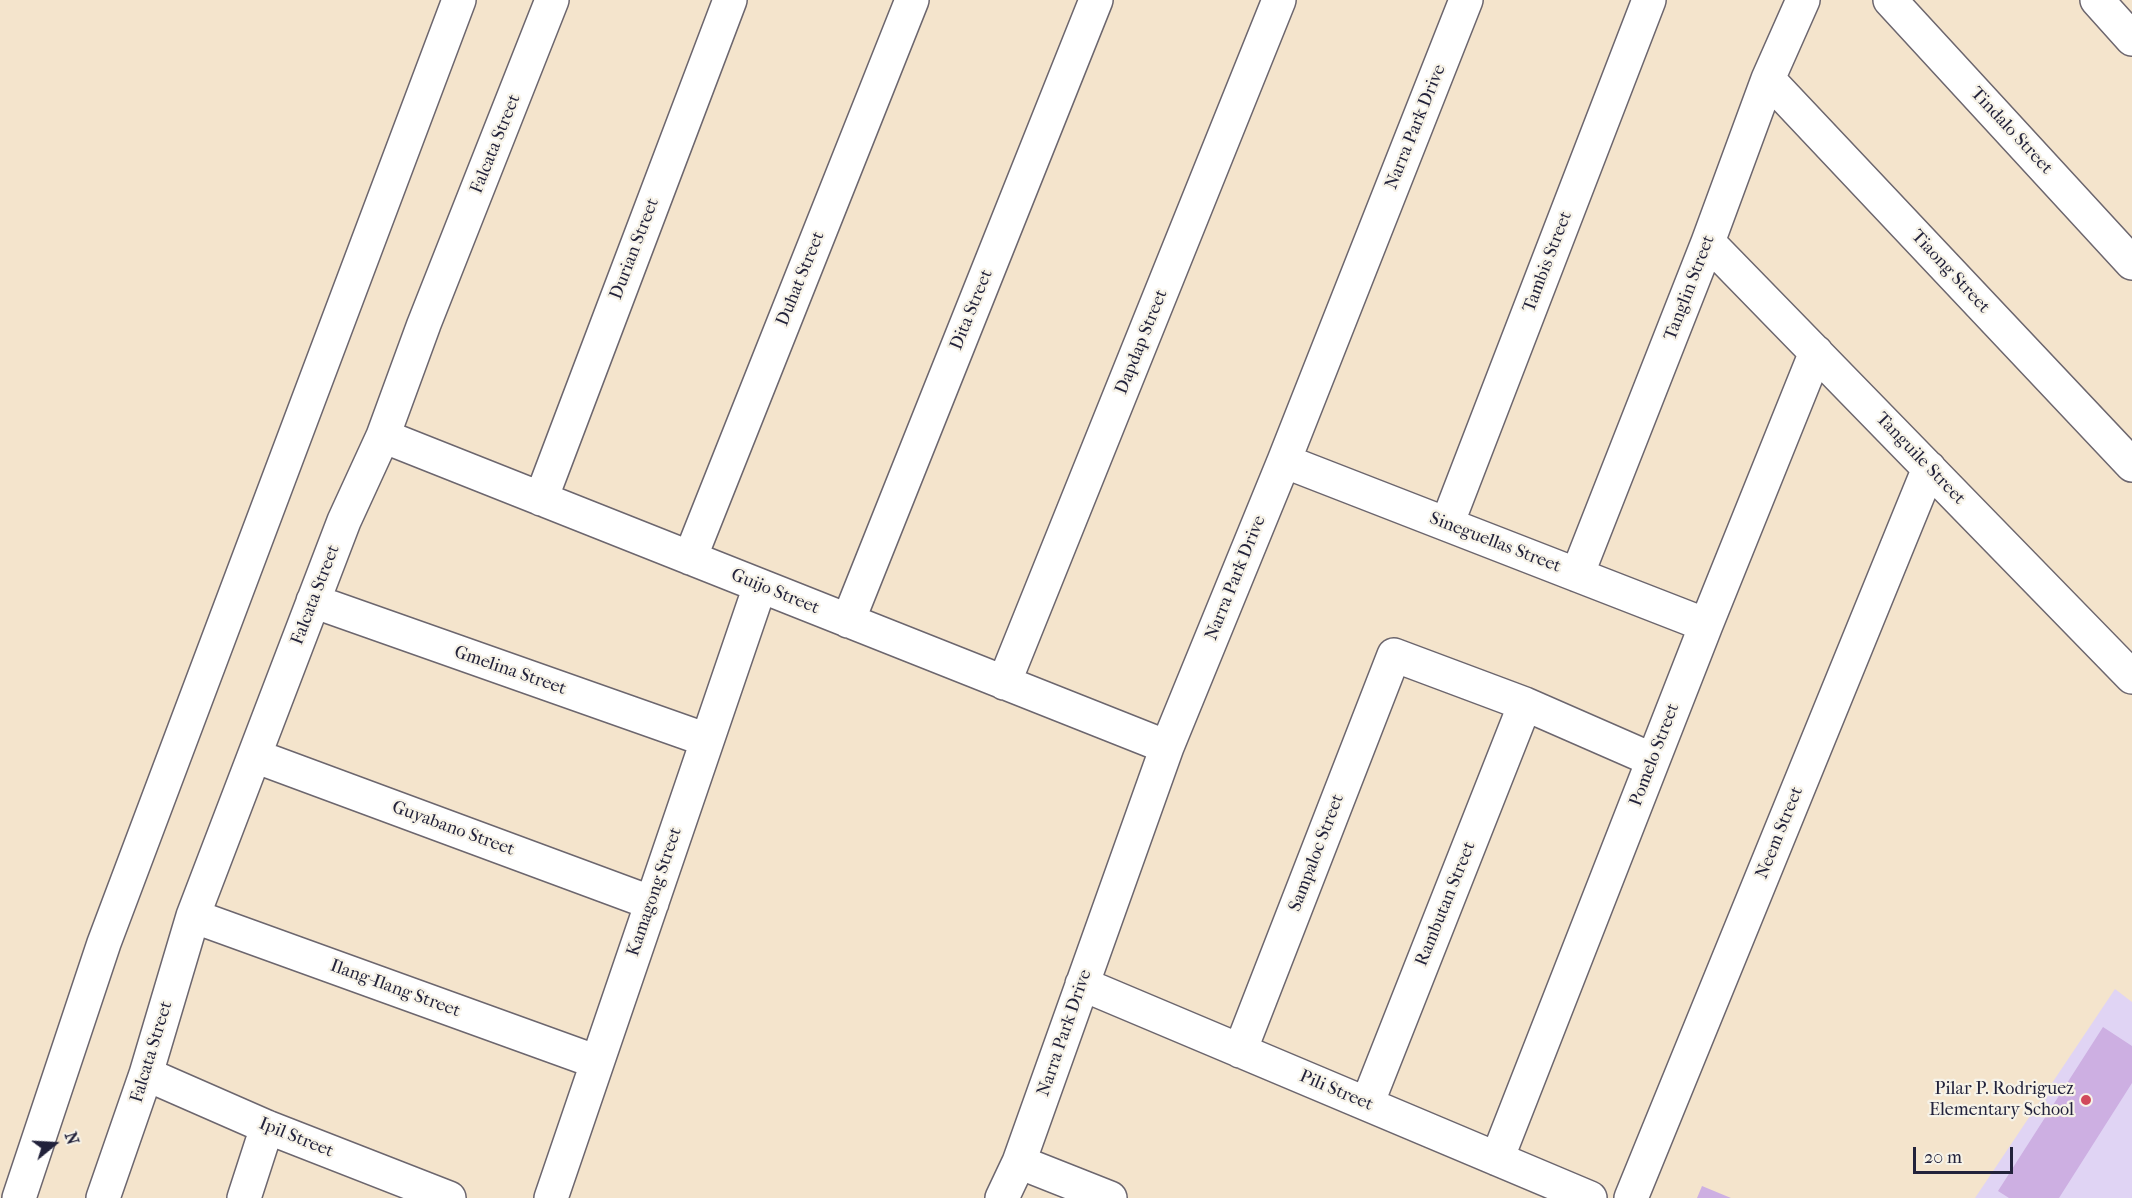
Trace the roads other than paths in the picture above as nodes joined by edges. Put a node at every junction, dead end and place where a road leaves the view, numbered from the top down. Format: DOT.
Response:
graph roads {
  1 [pos="459,0"];
  2 [pos="552,0"];
  3 [pos="730,0"];
  4 [pos="912,0"];
  5 [pos="1096,0"];
  6 [pos="1279,0"];
  7 [pos="1466,0"];
  8 [pos="1649,0"];
  9 [pos="1803,0"];
  10 [pos="1890,0"];
  11 [pos="2097,0"];
  12 [pos="2132,39"];
  13 [pos="1768,79"];
  14 [pos="1708,242"];
  15 [pos="2132,263"];
  16 [pos="1816,352"];
  17 [pos="382,436"];
  18 [pos="1284,461"];
  19 [pos="2132,465"];
  20 [pos="1929,468"];
  21 [pos="541,499"];
  22 [pos="1447,524"];
  23 [pos="690,558"];
  24 [pos="1577,575"];
  25 [pos="760,586"];
  26 [pos="313,601"];
  27 [pos="848,621"];
  28 [pos="1706,625"];
  29 [pos="2132,677"];
  30 [pos="1004,683"];
  31 [pos="1525,704"];
  32 [pos="707,740"];
  33 [pos="1167,747"];
  34 [pos="255,756"];
  35 [pos="1653,760"];
  36 [pos="652,903"];
  37 [pos="193,916"];
  38 [pos="1082,984"];
  39 [pos="1240,1051"];
  40 [pos="597,1062"];
  41 [pos="146,1074"];
  42 [pos="1367,1104"];
  43 [pos="267,1127"];
  44 [pos="1497,1159"];
  45 [pos="1019,1162"];
  46 [pos="396,1189"];
  47 [pos="19,1198"];
  48 [pos="103,1198"];
  49 [pos="244,1198"];
  50 [pos="449,1198"];
  51 [pos="551,1198"];
  52 [pos="1002,1198"];
  53 [pos="1110,1198"];
  54 [pos="1590,1198"];
  55 [pos="1631,1198"];
  1 -- 47 [label="street"];
  2 -- 17 [label="street, Falcata Street"];
  3 -- 21 [label="street, Durian Street"];
  4 -- 23 [label="street, Duhat Street"];
  5 -- 27 [label="street, Dita Street"];
  6 -- 30 [label="street, Dapdap Street"];
  7 -- 18 [label="street, Narra Park Drive"];
  8 -- 22 [label="street, Tambis Street"];
  9 -- 13 [label="street, Tanglin Street"];
  10 -- 15 [label="street, Tindalo Street"];
  11 -- 12 [label="street"];
  13 -- 14 [label="street, Tanglin Street"];
  13 -- 19 [label="street, Tiaong Street"];
  14 -- 16 [label="street, Tanguile Street"];
  14 -- 24 [label="street, Tanglin Street"];
  16 -- 20 [label="street, Tanguile Street"];
  16 -- 28 [label="street, Pomelo Street"];
  17 -- 21 [label="street, Guijo Street"];
  17 -- 26 [label="street, Falcata Street"];
  18 -- 22 [label="street, Sineguellas Street"];
  18 -- 33 [label="street, Narra Park Drive"];
  20 -- 29 [label="street, Tanguile Street"];
  20 -- 55 [label="street, Neem Street"];
  21 -- 23 [label="street, Guijo Street"];
  22 -- 24 [label="street, Sineguellas Street"];
  23 -- 25 [label="street, Guijo Street"];
  24 -- 28 [label="street, Sineguellas Street"];
  25 -- 27 [label="street, Guijo Street"];
  25 -- 32 [label="street, Kamagong Street"];
  26 -- 32 [label="street, Gmelina Street"];
  26 -- 34 [label="street, Falcata Street"];
  27 -- 30 [label="street, Guijo Street"];
  28 -- 35 [label="street, Pomelo Street"];
  30 -- 33 [label="street, Guijo Street"];
  31 -- 35 [label="street"];
  31 -- 39 [label="street, Sampaloc Street"];
  31 -- 42 [label="street, Rambutan Street"];
  32 -- 36 [label="street, Kamagong Street"];
  33 -- 38 [label="street, Narra Park Drive"];
  34 -- 36 [label="street, Guyabano Street"];
  34 -- 37 [label="street, Falcata Street"];
  35 -- 44 [label="street, Pomelo Street"];
  36 -- 40 [label="street, Kamagong Street"];
  37 -- 40 [label="street, Ilang-Ilang Street"];
  37 -- 41 [label="street, Falcata Street"];
  38 -- 39 [label="street, Pili Street"];
  38 -- 45 [label="street, Narra Park Drive"];
  39 -- 42 [label="street, Pili Street"];
  40 -- 51 [label="street, Kamagong Street"];
  41 -- 43 [label="street, Ipil Street"];
  41 -- 48 [label="street, Falcata Street"];
  42 -- 44 [label="street, Pili Street"];
  43 -- 46 [label="street, Ipil Street"];
  43 -- 49 [label="street"];
  44 -- 54 [label="street, Pili Street"];
  45 -- 52 [label="street, Narra Park Drive"];
  45 -- 53 [label="street"];
  46 -- 50 [label="street, Ipil Street"];
}
